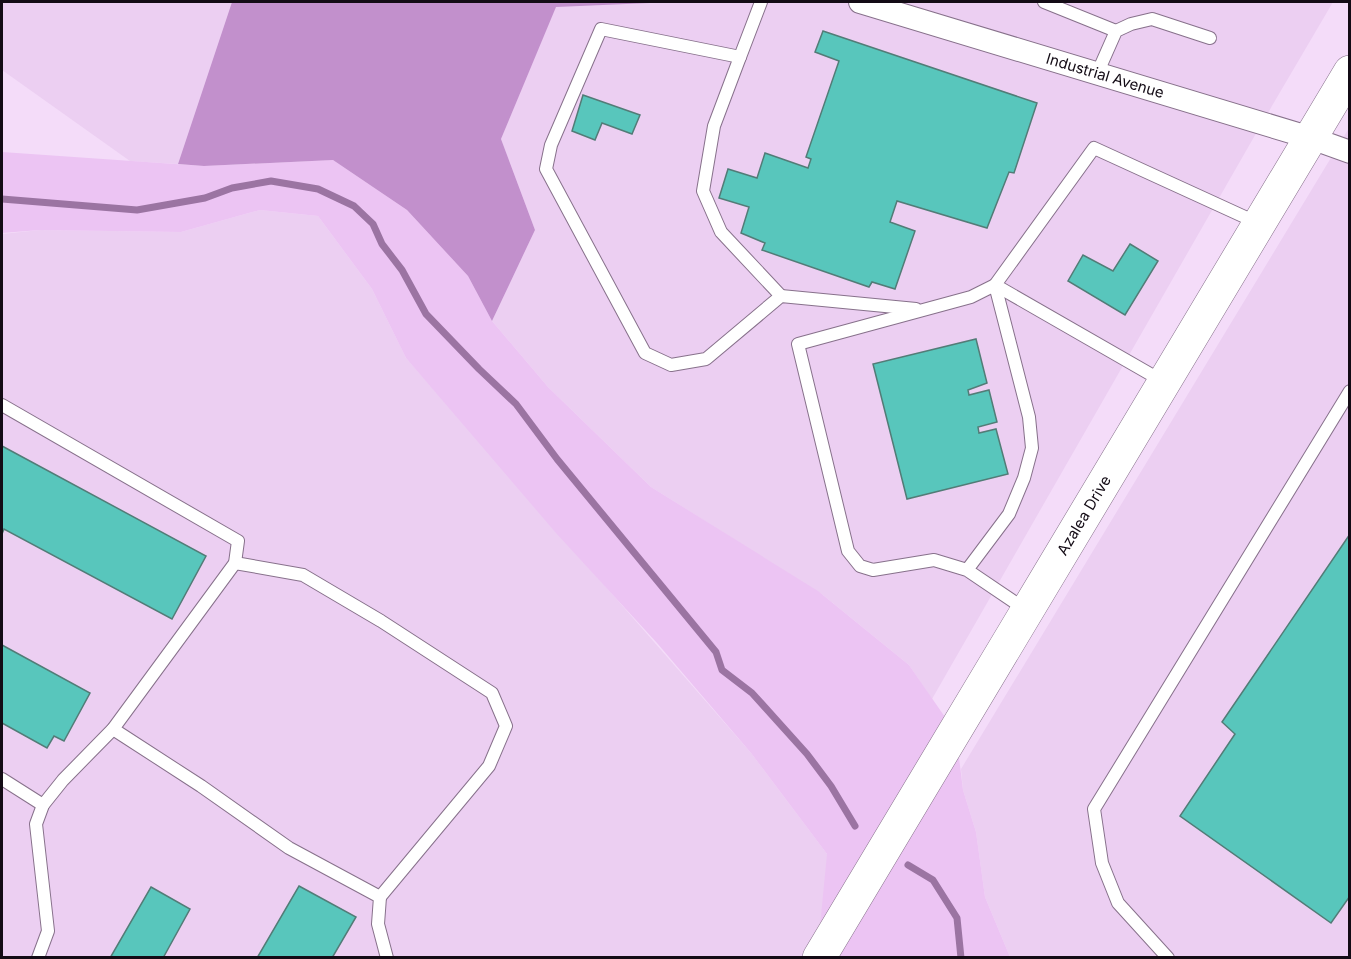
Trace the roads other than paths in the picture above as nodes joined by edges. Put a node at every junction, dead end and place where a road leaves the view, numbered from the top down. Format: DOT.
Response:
graph roads {
  1 [pos="761,2"];
  2 [pos="860,2"];
  3 [pos="1044,2"];
  4 [pos="896,7"];
  5 [pos="1116,31"];
  6 [pos="1210,38"];
  7 [pos="740,57"];
  8 [pos="1350,72"];
  9 [pos="1097,74"];
  10 [pos="1311,138"];
  11 [pos="1350,152"];
  12 [pos="1260,224"];
  13 [pos="995,285"];
  14 [pos="781,296"];
  15 [pos="924,310"];
  16 [pos="1165,382"];
  17 [pos="1350,391"];
  18 [pos="2,405"];
  19 [pos="235,563"];
  20 [pos="967,570"];
  21 [pos="1027,611"];
  22 [pos="113,729"];
  23 [pos="2,779"];
  24 [pos="43,805"];
  25 [pos="380,897"];
  26 [pos="38,957"];
  27 [pos="387,957"];
  28 [pos="819,957"];
  29 [pos="1168,957"];
  1 -- 7 [label="lane"];
  2 -- 4 [label="street, Industrial Avenue"];
  3 -- 5 [label="lane"];
  4 -- 9 [label="street, Industrial Avenue"];
  5 -- 6 [label="lane"];
  5 -- 9 [label="lane"];
  7 -- 14 [label="lane"];
  7 -- 14 [label="lane"];
  8 -- 10 [label="street, Azalea Drive"];
  9 -- 10 [label="street, Industrial Avenue"];
  10 -- 11 [label="street, Industrial Avenue"];
  10 -- 12 [label="street, Azalea Drive"];
  12 -- 13 [label="lane"];
  12 -- 16 [label="street, Azalea Drive"];
  13 -- 15 [label="lane"];
  13 -- 16 [label="lane"];
  13 -- 20 [label="lane"];
  14 -- 15 [label="lane"];
  15 -- 20 [label="lane"];
  16 -- 21 [label="street, Azalea Drive"];
  17 -- 29 [label="lane"];
  18 -- 19 [label="lane"];
  19 -- 22 [label="lane"];
  19 -- 25 [label="lane"];
  20 -- 21 [label="lane"];
  21 -- 28 [label="street, Azalea Drive"];
  22 -- 24 [label="lane"];
  22 -- 25 [label="lane"];
  23 -- 24 [label="lane"];
  24 -- 26 [label="lane"];
  25 -- 27 [label="lane"];
}
